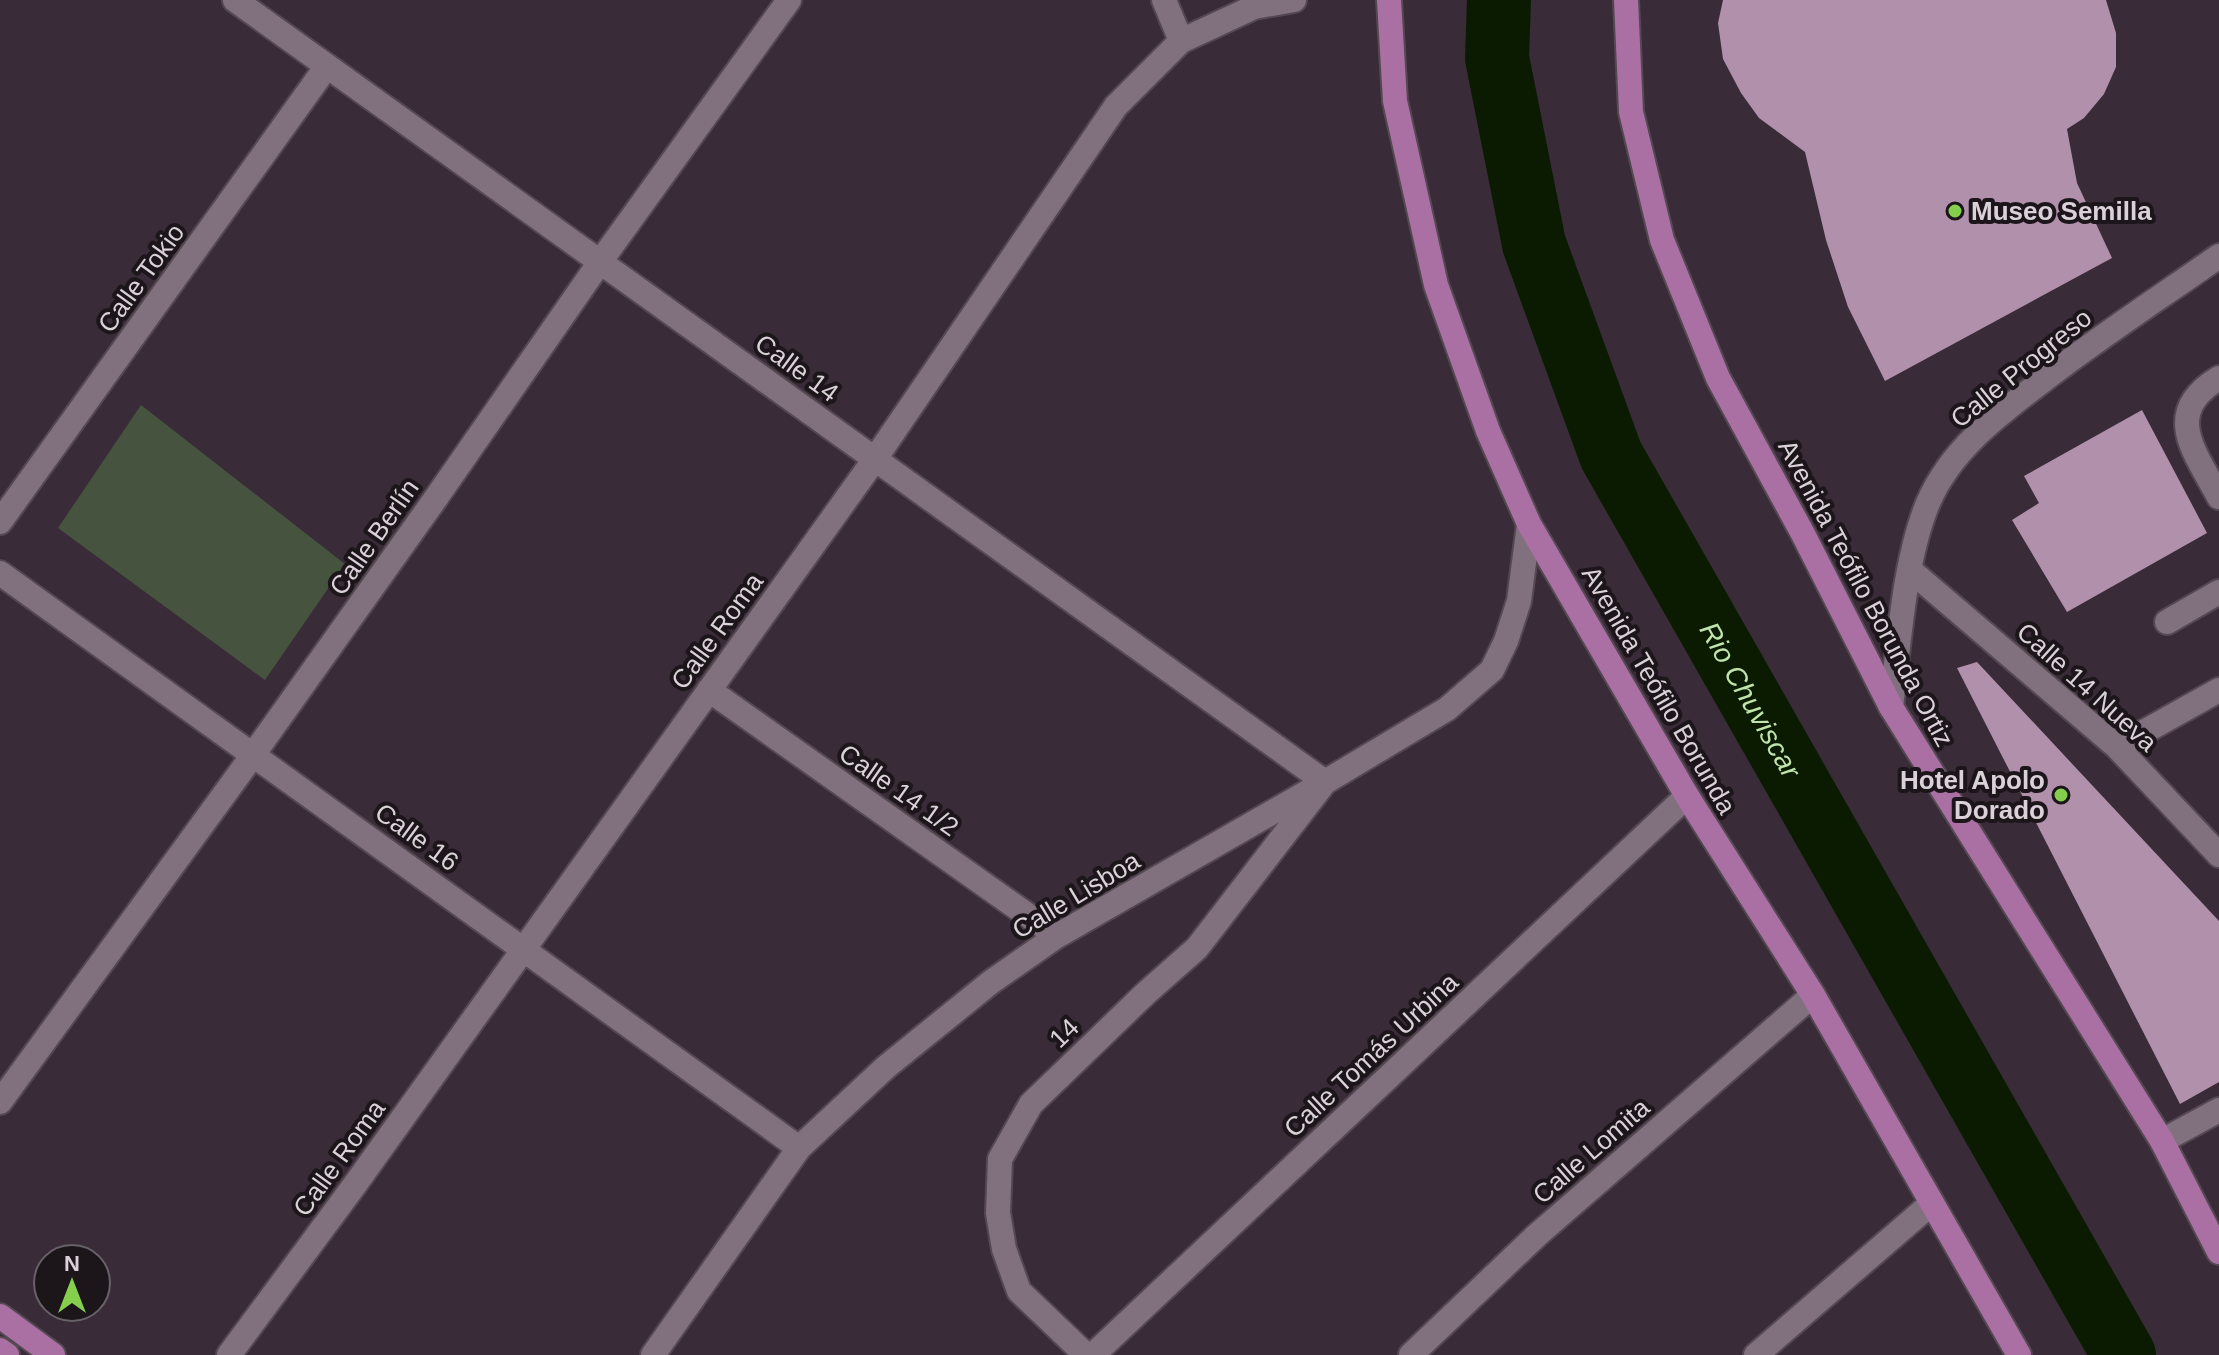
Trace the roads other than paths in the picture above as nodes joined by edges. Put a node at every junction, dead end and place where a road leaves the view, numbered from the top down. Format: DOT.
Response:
graph roads {
  1 [pos="235,0"];
  2 [pos="789,0"];
  3 [pos="1164,0"];
  4 [pos="1294,0"];
  5 [pos="1389,0"];
  6 [pos="1626,0"];
  7 [pos="1181,41"];
  8 [pos="327,66"];
  9 [pos="2219,256"];
  10 [pos="600,262"];
  11 [pos="2219,378"];
  12 [pos="875,459"];
  13 [pos="2219,497"];
  14 [pos="0,522"];
  15 [pos="1529,524"];
  16 [pos="1910,570"];
  17 [pos="0,573"];
  18 [pos="2219,592"];
  19 [pos="2167,622"];
  20 [pos="709,690"];
  21 [pos="2219,690"];
  22 [pos="1891,707"];
  23 [pos="2117,747"];
  24 [pos="253,755"];
  25 [pos="1325,782"];
  26 [pos="1687,796"];
  27 [pos="2219,855"];
  28 [pos="1057,936"];
  29 [pos="524,949"];
  30 [pos="1813,995"];
  31 [pos="0,1102"];
  32 [pos="2219,1110"];
  33 [pos="2162,1141"];
  34 [pos="799,1148"];
  35 [pos="1932,1203"];
  36 [pos="2219,1252"];
  37 [pos="0,1316"];
  38 [pos="0,1350"];
  39 [pos="7,1355"];
  40 [pos="53,1355"];
  41 [pos="229,1355"];
  42 [pos="653,1355"];
  43 [pos="1086,1355"];
  44 [pos="1093,1355"];
  45 [pos="1411,1355"];
  46 [pos="1756,1355"];
  47 [pos="2019,1355"];
  1 -- 8 [label="street, Calle 14"];
  2 -- 10 [label="street, Calle Berlín"];
  3 -- 7 [label="street"];
  4 -- 7 [label="street, Calle Roma"];
  5 -- 15 [label="main road, Avenida Teófilo Borunda"];
  6 -- 22 [label="main road, Avenida Teófilo Borunda Ortiz"];
  7 -- 12 [label="street, Calle Roma"];
  8 -- 10 [label="street, Calle 14"];
  8 -- 14 [label="street, Calle Tokio"];
  9 -- 16 [label="street, Calle Progreso"];
  10 -- 12 [label="street, Calle 14"];
  10 -- 24 [label="street, Calle Berlín"];
  11 -- 13 [label="street"];
  12 -- 20 [label="street, Calle Roma"];
  12 -- 25 [label="street, Calle 14"];
  15 -- 25 [label="street, Calle Lisboa"];
  15 -- 26 [label="main road, Avenida Teófilo Borunda"];
  16 -- 22 [label="street, Calle Progreso"];
  16 -- 23 [label="street, Calle 14 Nueva"];
  17 -- 24 [label="street, Calle 16"];
  18 -- 19 [label="street"];
  20 -- 28 [label="street, Calle 14 1/2"];
  20 -- 29 [label="street, Calle Roma"];
  21 -- 23 [label="street"];
  22 -- 33 [label="main road, Avenida Teófilo Borunda Ortiz"];
  23 -- 27 [label="street, Calle 14 Nueva"];
  24 -- 29 [label="street, Calle 16"];
  24 -- 31 [label="street, Calle Berlín"];
  25 -- 28 [label="street, Calle Lisboa"];
  25 -- 43 [label="street, 14"];
  26 -- 30 [label="main road, Avenida Teófilo Borunda"];
  26 -- 44 [label="street, Calle Tomás Urbina"];
  28 -- 34 [label="street, Calle Lisboa"];
  29 -- 34 [label="street, Calle 16"];
  29 -- 41 [label="street, Calle Roma"];
  30 -- 35 [label="main road, Avenida Teófilo Borunda"];
  30 -- 45 [label="street, Calle Lomita"];
  32 -- 33 [label="street"];
  33 -- 36 [label="main road, Avenida Teófilo Borunda Ortiz"];
  34 -- 42 [label="street, Calle Lisboa"];
  35 -- 46 [label="street"];
  35 -- 47 [label="main road, Avenida Teófilo Borunda"];
  37 -- 40 [label="main road"];
  38 -- 39 [label="main road"];
}
